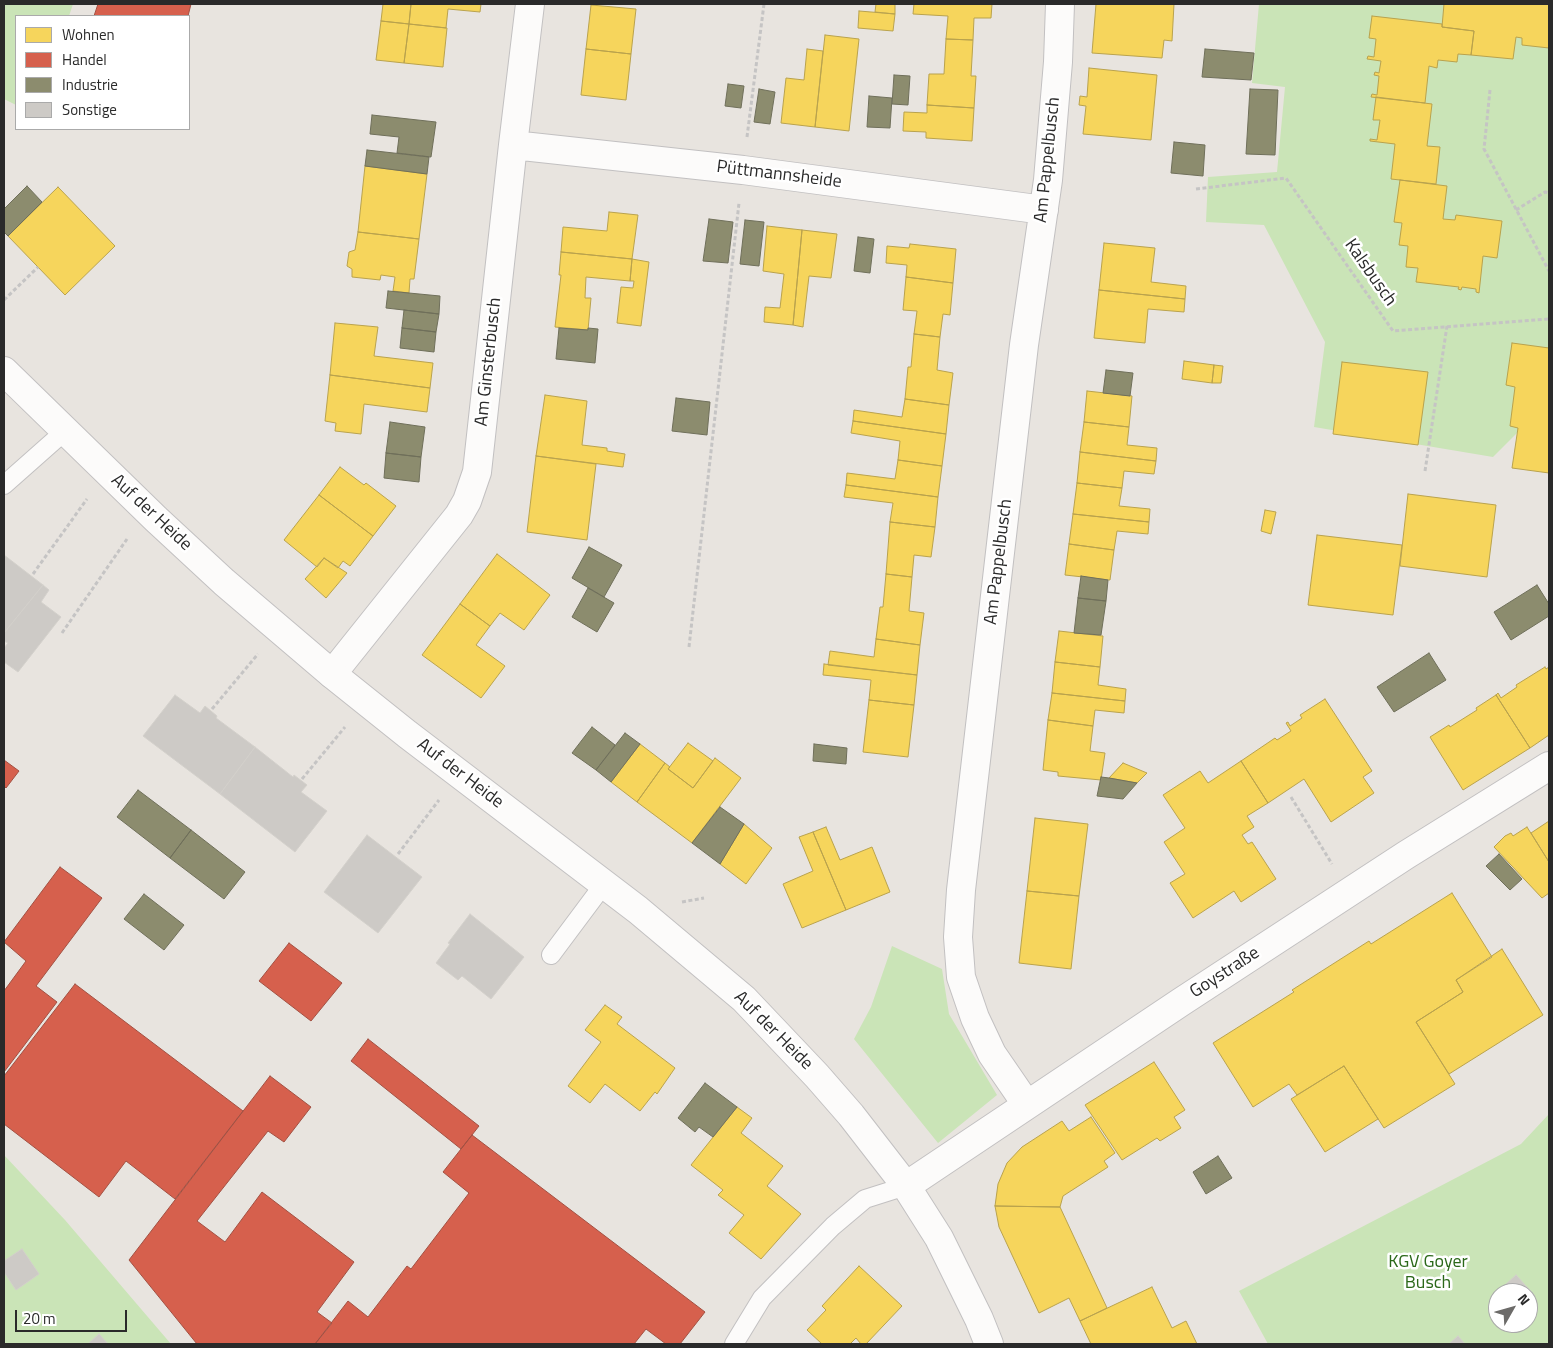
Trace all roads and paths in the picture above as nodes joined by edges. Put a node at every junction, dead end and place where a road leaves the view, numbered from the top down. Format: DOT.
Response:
graph roads {
  1 [pos="530,4"];
  2 [pos="764,4"];
  3 [pos="1060,4"];
  4 [pos="1490,90"];
  5 [pos="513,145"];
  6 [pos="743,170"];
  7 [pos="1196,189"];
  8 [pos="1549,193"];
  9 [pos="1044,210"];
  10 [pos="1516,210"];
  11 [pos="38,267"];
  12 [pos="1549,271"];
  13 [pos="4,300"];
  14 [pos="1549,319"];
  15 [pos="1447,326"];
  16 [pos="4,371"];
  17 [pos="65,432"];
  18 [pos="1425,471"];
  19 [pos="107,472"];
  20 [pos="4,485"];
  21 [pos="146,511"];
  22 [pos="33,574"];
  23 [pos="279,628"];
  24 [pos="62,633"];
  25 [pos="689,647"];
  26 [pos="332,674"];
  27 [pos="366,702"];
  28 [pos="212,709"];
  29 [pos="1549,766"];
  30 [pos="459,774"];
  31 [pos="302,779"];
  32 [pos="1291,797"];
  33 [pos="398,854"];
  34 [pos="604,884"];
  35 [pos="1349,892"];
  36 [pos="551,955"];
  37 [pos="1027,1105"];
  38 [pos="906,1186"];
  39 [pos="734,1344"];
  40 [pos="989,1344"];
  1 -- 5 [label="street, Am Ginsterbusch"];
  2 -- 6 [label="path"];
  3 -- 9 [label="street, Am Pappelbusch"];
  4 -- 10 [label="path"];
  5 -- 6 [label="street, Püttmannsheide"];
  5 -- 26 [label="street, Am Ginsterbusch"];
  6 -- 9 [label="street, Püttmannsheide"];
  6 -- 25 [label="path"];
  7 -- 15 [label="path, Kalsbusch"];
  8 -- 10 [label="path"];
  9 -- 37 [label="street, Am Pappelbusch"];
  10 -- 12 [label="path"];
  11 -- 13 [label="path"];
  14 -- 15 [label="path, Kalsbusch"];
  15 -- 18 [label="path"];
  16 -- 17 [label="street, Auf der Heide"];
  17 -- 19 [label="street, Auf der Heide"];
  17 -- 20 [label="lane"];
  19 -- 21 [label="street, Auf der Heide"];
  19 -- 22 [label="path"];
  21 -- 23 [label="street, Auf der Heide"];
  21 -- 24 [label="path"];
  23 -- 26 [label="street, Auf der Heide"];
  23 -- 28 [label="path"];
  26 -- 27 [label="street, Auf der Heide"];
  27 -- 30 [label="street, Auf der Heide"];
  27 -- 31 [label="path"];
  29 -- 35 [label="street, Goystraße"];
  30 -- 33 [label="path"];
  30 -- 34 [label="street, Auf der Heide"];
  32 -- 35 [label="path"];
  34 -- 36 [label="lane"];
  34 -- 38 [label="street, Auf der Heide"];
  35 -- 37 [label="street, Goystraße"];
  37 -- 38 [label="street, Goystraße"];
  38 -- 39 [label="lane"];
  38 -- 40 [label="street, Auf der Heide"];
}
